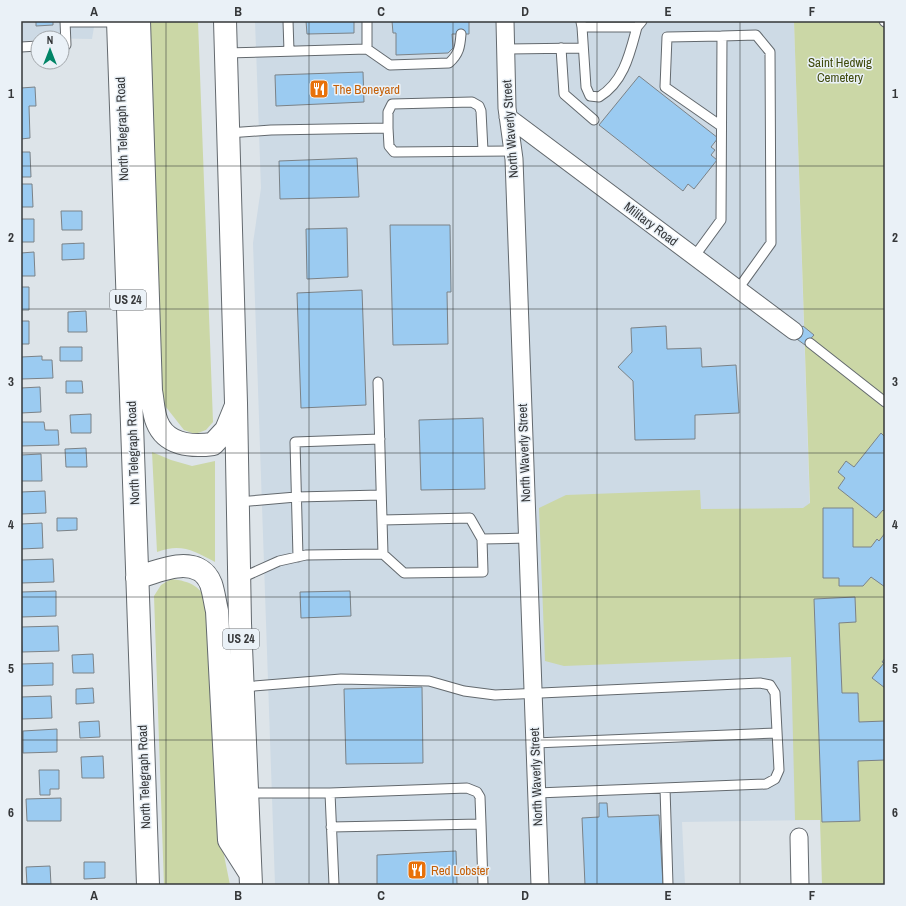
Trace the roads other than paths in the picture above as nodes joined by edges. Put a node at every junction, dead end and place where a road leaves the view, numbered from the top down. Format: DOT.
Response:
graph roads {
  1 [pos="65,21"];
  2 [pos="125,21"];
  3 [pos="225,21"];
  4 [pos="288,21"];
  5 [pos="367,21"];
  6 [pos="505,21"];
  7 [pos="581,24"];
  8 [pos="639,24"];
  9 [pos="461,34"];
  10 [pos="722,36"];
  11 [pos="561,48"];
  12 [pos="583,48"];
  13 [pos="367,49"];
  14 [pos="506,49"];
  15 [pos="289,51"];
  16 [pos="226,53"];
  17 [pos="508,117"];
  18 [pos="594,120"];
  19 [pos="721,126"];
  20 [pos="388,128"];
  21 [pos="228,133"];
  22 [pos="483,151"];
  23 [pos="513,151"];
  24 [pos="694,256"];
  25 [pos="738,289"];
  26 [pos="794,331"];
  27 [pos="810,343"];
  28 [pos="378,382"];
  29 [pos="884,398"];
  30 [pos="236,404"];
  31 [pos="380,439"];
  32 [pos="381,494"];
  33 [pos="296,497"];
  34 [pos="238,502"];
  35 [pos="382,520"];
  36 [pos="527,538"];
  37 [pos="482,539"];
  38 [pos="383,554"];
  39 [pos="298,557"];
  40 [pos="137,578"];
  41 [pos="239,579"];
  42 [pos="243,688"];
  43 [pos="533,694"];
  44 [pos="777,733"];
  45 [pos="535,743"];
  46 [pos="665,788"];
  47 [pos="247,793"];
  48 [pos="330,793"];
  49 [pos="537,793"];
  50 [pos="481,824"];
  51 [pos="331,827"];
  52 [pos="799,837"];
  53 [pos="251,879"];
  54 [pos="148,885"];
  55 [pos="334,885"];
  56 [pos="483,885"];
  57 [pos="540,885"];
  58 [pos="668,885"];
  59 [pos="800,885"];
  1 -- 2 [label="lane"];
  2 -- 30 [label="main road"];
  2 -- 40 [label="main road, North Telegraph Road / US 24"];
  3 -- 16 [label="main road, US 24"];
  4 -- 15 [label="lane"];
  5 -- 13 [label="lane"];
  6 -- 14 [label="street, North Waverly Street"];
  7 -- 8 [label="lane"];
  7 -- 12 [label="lane"];
  8 -- 12 [label="lane"];
  9 -- 13 [label="lane"];
  10 -- 19 [label="lane"];
  10 -- 19 [label="lane"];
  10 -- 25 [label="lane"];
  11 -- 12 [label="lane"];
  11 -- 14 [label="lane"];
  11 -- 18 [label="lane"];
  13 -- 15 [label="lane"];
  14 -- 17 [label="street, North Waverly Street"];
  15 -- 16 [label="lane"];
  16 -- 21 [label="main road, US 24"];
  17 -- 23 [label="street, North Waverly Street"];
  17 -- 24 [label="street, Military Road"];
  19 -- 24 [label="lane"];
  20 -- 21 [label="lane"];
  20 -- 22 [label="lane"];
  20 -- 22 [label="lane"];
  21 -- 30 [label="main road, US 24"];
  22 -- 23 [label="lane"];
  23 -- 36 [label="street, North Waverly Street"];
  24 -- 25 [label="street, Military Road"];
  25 -- 26 [label="street, Military Road"];
  27 -- 29 [label="lane"];
  28 -- 31 [label="lane"];
  30 -- 34 [label="main road, US 24"];
  31 -- 32 [label="lane"];
  31 -- 33 [label="lane"];
  32 -- 33 [label="lane"];
  32 -- 35 [label="lane"];
  33 -- 34 [label="lane"];
  33 -- 39 [label="lane"];
  34 -- 41 [label="main road, US 24"];
  35 -- 37 [label="lane"];
  35 -- 38 [label="lane"];
  36 -- 37 [label="lane"];
  36 -- 43 [label="street, North Waverly Street"];
  37 -- 38 [label="lane"];
  38 -- 39 [label="lane"];
  39 -- 41 [label="lane"];
  40 -- 53 [label="main road"];
  40 -- 54 [label="main road, North Telegraph Road / US 24"];
  41 -- 42 [label="main road, US 24"];
  42 -- 43 [label="lane"];
  42 -- 47 [label="main road, US 24"];
  43 -- 44 [label="lane"];
  43 -- 45 [label="street, North Waverly Street"];
  44 -- 45 [label="lane"];
  44 -- 46 [label="lane"];
  45 -- 49 [label="street, North Waverly Street"];
  46 -- 49 [label="lane"];
  46 -- 58 [label="lane"];
  47 -- 48 [label="lane"];
  47 -- 53 [label="main road, US 24"];
  48 -- 50 [label="lane"];
  48 -- 51 [label="lane"];
  49 -- 57 [label="street, North Waverly Street"];
  50 -- 51 [label="lane"];
  50 -- 56 [label="lane"];
  51 -- 55 [label="lane"];
  52 -- 59 [label="street"];
}
